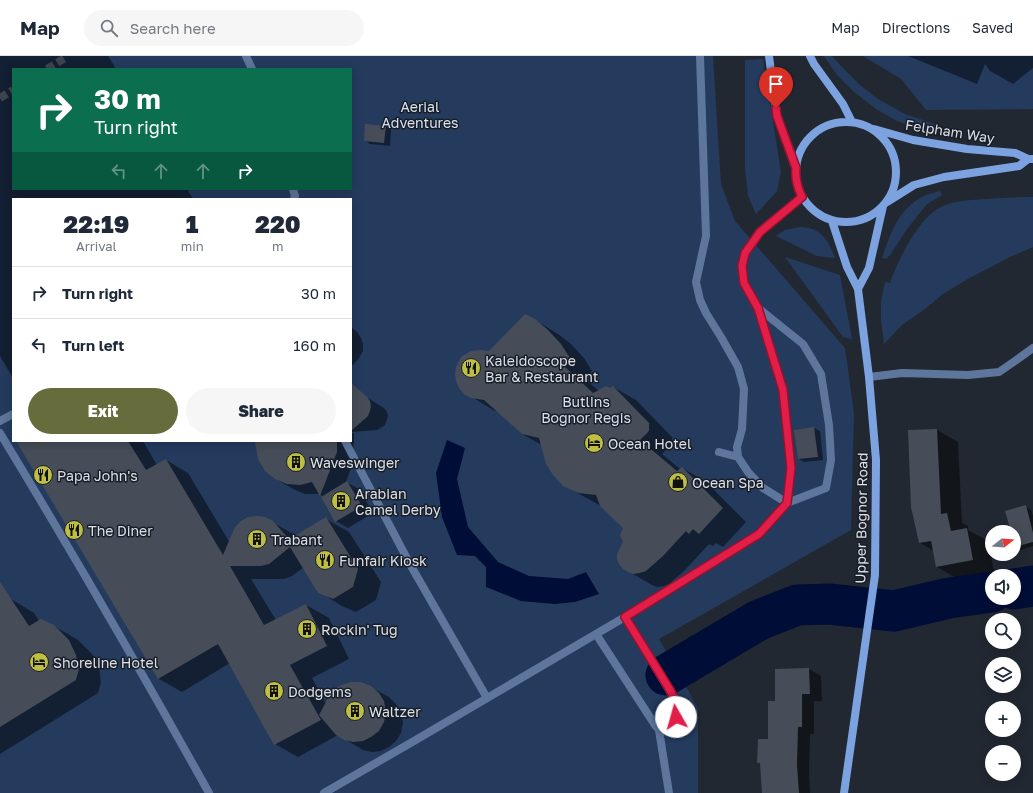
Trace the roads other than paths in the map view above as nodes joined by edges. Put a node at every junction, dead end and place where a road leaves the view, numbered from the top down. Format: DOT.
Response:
graph roads {
  1 [pos="246,56"];
  2 [pos="700,56"];
  3 [pos="770,56"];
  4 [pos="810,56"];
  5 [pos="252,68"];
  6 [pos="852,122"];
  7 [pos="867,127"];
  8 [pos="1031,159"];
  9 [pos="796,168"];
  10 [pos="802,197"];
  11 [pos="884,204"];
  12 [pos="832,221"];
  13 [pos="858,289"];
  14 [pos="758,308"];
  15 [pos="1033,348"];
  16 [pos="869,377"];
  17 [pos="12,415"];
  18 [pos="0,421"];
  19 [pos="0,433"];
  20 [pos="346,442"];
  21 [pos="719,452"];
  22 [pos="738,457"];
  23 [pos="787,503"];
  24 [pos="625,617"];
  25 [pos="596,634"];
  26 [pos="487,698"];
  27 [pos="659,730"];
  28 [pos="209,793"];
  29 [pos="324,793"];
  30 [pos="669,793"];
  31 [pos="844,793"];
  1 -- 5 [label="street"];
  2 -- 22 [label="street"];
  3 -- 9 [label="main road"];
  4 -- 6 [label="main road"];
  6 -- 7 [label="main road"];
  6 -- 9 [label="main road"];
  7 -- 8 [label="main road, Felpham Way"];
  7 -- 11 [label="main road"];
  8 -- 11 [label="main road, Felpham Way"];
  9 -- 10 [label="main road"];
  10 -- 12 [label="main road"];
  10 -- 14 [label="street"];
  11 -- 12 [label="main road"];
  11 -- 13 [label="main road"];
  12 -- 13 [label="main road, Upper Bognor Road"];
  13 -- 16 [label="main road, Upper Bognor Road"];
  14 -- 23 [label="street"];
  14 -- 23 [label="street"];
  15 -- 16 [label="street"];
  16 -- 31 [label="main road, Upper Bognor Road"];
  17 -- 18 [label="street"];
  19 -- 28 [label="street"];
  20 -- 26 [label="street"];
  21 -- 22 [label="street"];
  22 -- 23 [label="street"];
  23 -- 24 [label="street"];
  24 -- 25 [label="street"];
  24 -- 27 [label="street"];
  25 -- 26 [label="street"];
  25 -- 27 [label="street"];
  26 -- 29 [label="street"];
  27 -- 30 [label="street"];
}
